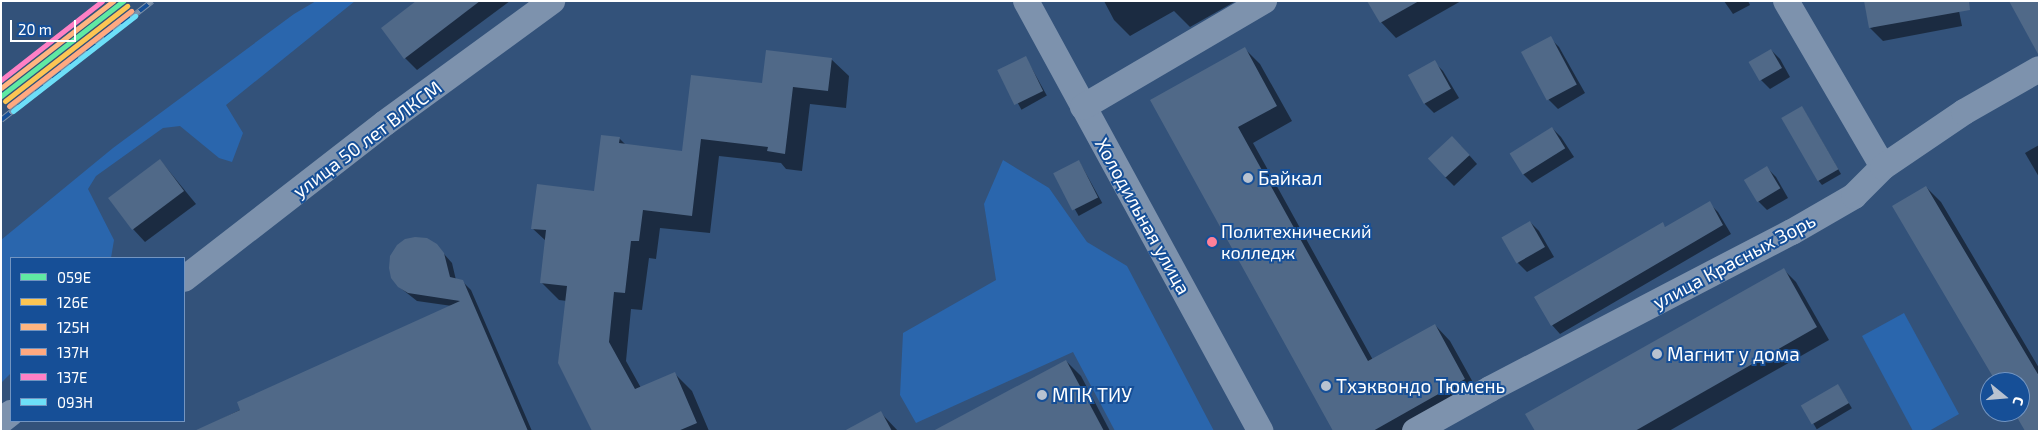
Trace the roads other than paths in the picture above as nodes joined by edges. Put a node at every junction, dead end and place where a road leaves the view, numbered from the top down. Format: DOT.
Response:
graph roads {
  1 [pos="552,1"];
  2 [pos="1026,1"];
  3 [pos="1264,1"];
  4 [pos="1786,1"];
  5 [pos="2039,69"];
  6 [pos="1084,107"];
  7 [pos="1883,167"];
  8 [pos="185,278"];
  9 [pos="1260,431"];
  10 [pos="1415,431"];
  1 -- 8 [label="street, улица 50 лет ВЛКСМ"];
  2 -- 6 [label="street, Холодильная улица"];
  3 -- 6 [label="street"];
  4 -- 7 [label="street"];
  5 -- 7 [label="street, улица Красных Зорь"];
  6 -- 9 [label="street, Холодильная улица"];
  7 -- 10 [label="street, улица Красных Зорь"];
}
